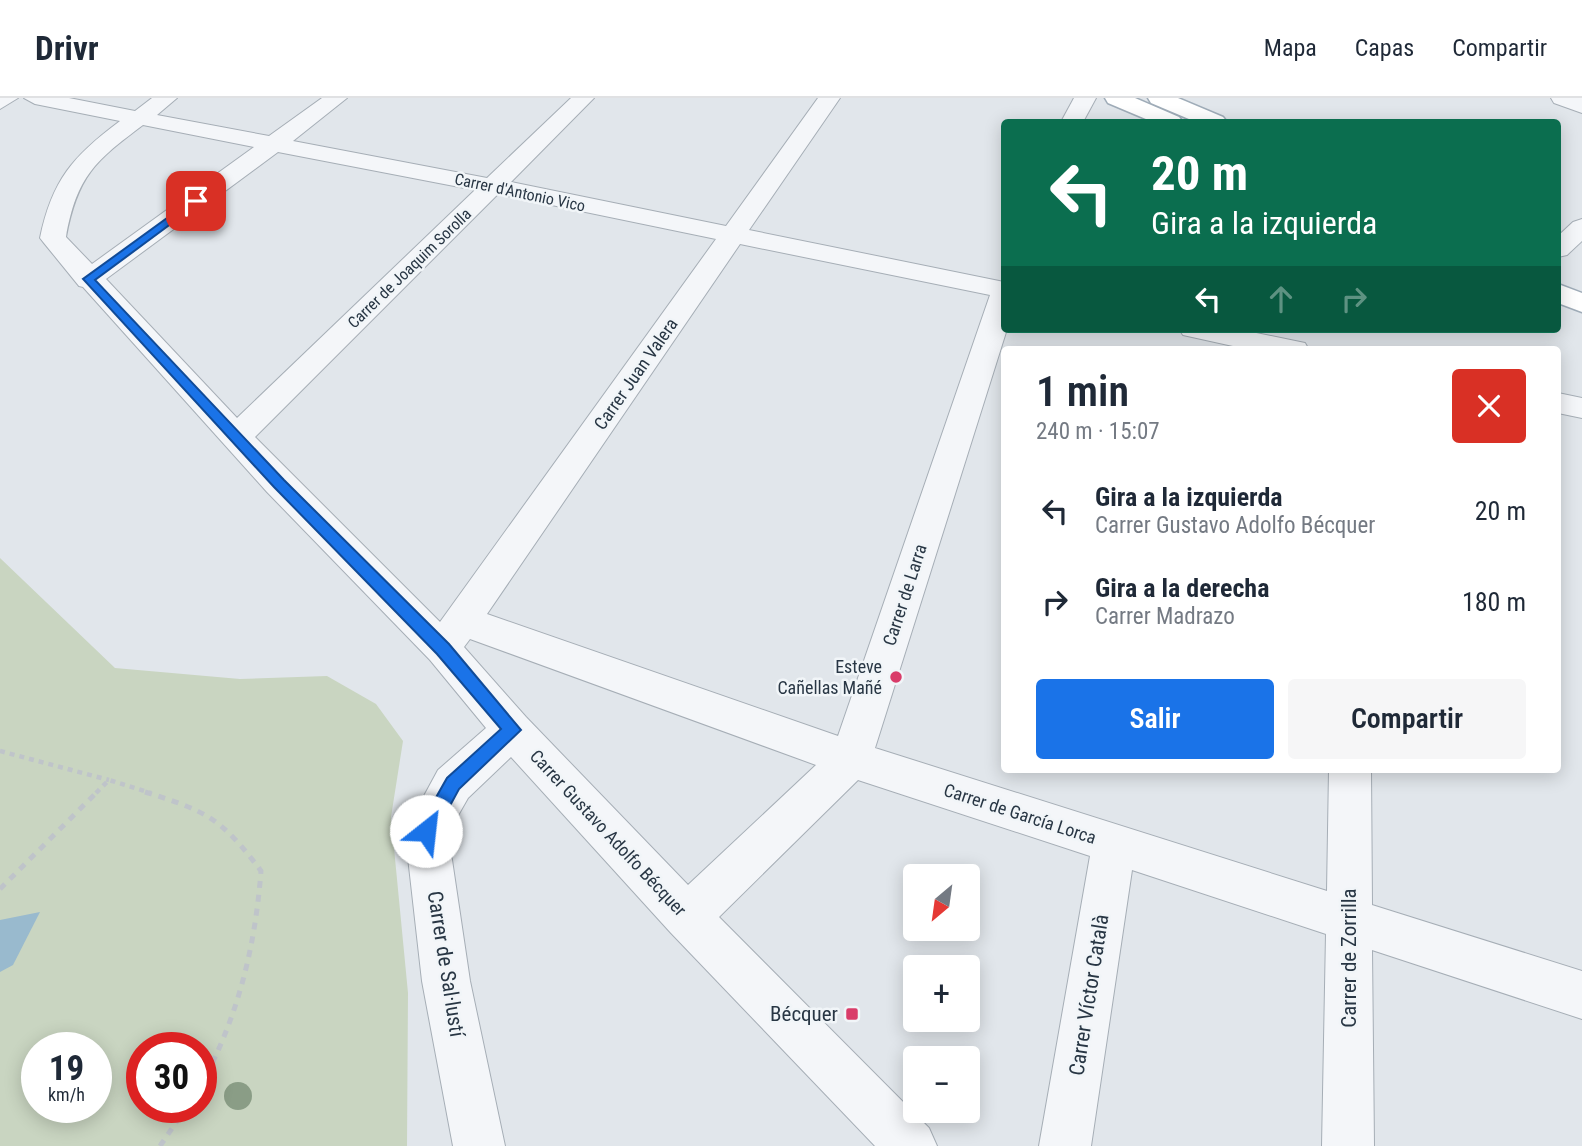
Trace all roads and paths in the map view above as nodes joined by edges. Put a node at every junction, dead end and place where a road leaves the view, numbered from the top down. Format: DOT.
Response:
graph roads {
  1 [pos="7,98"];
  2 [pos="35,98"];
  3 [pos="166,98"];
  4 [pos="336,98"];
  5 [pos="583,98"];
  6 [pos="829,98"];
  7 [pos="1085,98"];
  8 [pos="1116,98"];
  9 [pos="1159,98"];
  10 [pos="1562,98"];
  11 [pos="0,102"];
  12 [pos="1582,106"];
  13 [pos="141,117"];
  14 [pos="1074,119"];
  15 [pos="1164,119"];
  16 [pos="1208,119"];
  17 [pos="274,143"];
  18 [pos="493,186"];
  19 [pos="1582,227"];
  20 [pos="732,236"];
  21 [pos="1561,246"];
  22 [pos="1561,270"];
  23 [pos="84,275"];
  24 [pos="1582,280"];
  25 [pos="1001,292"];
  26 [pos="1561,294"];
  27 [pos="1001,302"];
  28 [pos="1582,303"];
  29 [pos="1212,333"];
  30 [pos="1276,346"];
  31 [pos="1561,404"];
  32 [pos="1582,408"];
  33 [pos="236,437"];
  34 [pos="453,635"];
  35 [pos="512,730"];
  36 [pos="0,751"];
  37 [pos="851,760"];
  38 [pos="1350,773"];
  39 [pos="109,780"];
  40 [pos="1114,843"];
  41 [pos="0,889"];
  42 [pos="687,917"];
  43 [pos="1350,920"];
  44 [pos="1582,995"];
  45 [pos="217,1050"];
  46 [pos="176,1123"];
  47 [pos="160,1146"];
  48 [pos="479,1146"];
  49 [pos="911,1146"];
  50 [pos="1065,1146"];
  51 [pos="1348,1146"];
  1 -- 11 [label="street"];
  2 -- 13 [label="street, Carrer d'Antonio Vico"];
  3 -- 13 [label="street, Carrer Gustavo Adolfo Bécquer"];
  4 -- 17 [label="street"];
  5 -- 18 [label="street, Carrer de Joaquim Sorolla"];
  6 -- 20 [label="street, Carrer Juan Valera"];
  7 -- 14 [label="street"];
  8 -- 15 [label="main road"];
  9 -- 16 [label="main road"];
  10 -- 12 [label="street"];
  13 -- 17 [label="street, Carrer d'Antonio Vico"];
  13 -- 23 [label="street, Carrer Gustavo Adolfo Bécquer"];
  17 -- 18 [label="street, Carrer d'Antonio Vico"];
  17 -- 23 [label="street"];
  18 -- 20 [label="street, Carrer d'Antonio Vico"];
  18 -- 33 [label="street, Carrer de Joaquim Sorolla"];
  19 -- 21 [label="street"];
  20 -- 25 [label="street, Carrer d'Antonio Vico"];
  20 -- 34 [label="street, Carrer Juan Valera"];
  22 -- 24 [label="main road"];
  23 -- 33 [label="street, Carrer Gustavo Adolfo Bécquer"];
  26 -- 28 [label="main road"];
  27 -- 37 [label="street, Carrer de Larra"];
  29 -- 30 [label="street"];
  31 -- 32 [label="street"];
  33 -- 34 [label="street, Carrer Gustavo Adolfo Bécquer"];
  34 -- 35 [label="street, Carrer Gustavo Adolfo Bécquer"];
  34 -- 37 [label="street, Carrer de García Lorca"];
  35 -- 42 [label="street, Carrer Gustavo Adolfo Bécquer"];
  35 -- 48 [label="street, Carrer de Sal·lustí"];
  36 -- 39 [label="path"];
  37 -- 40 [label="street, Carrer de García Lorca"];
  37 -- 42 [label="street, Carrer de Larra"];
  38 -- 43 [label="street, Carrer de Zorrilla"];
  39 -- 41 [label="path"];
  39 -- 45 [label="path"];
  40 -- 43 [label="street, Carrer de García Lorca"];
  40 -- 50 [label="street, Carrer Víctor Català"];
  42 -- 49 [label="street, Carrer Gustavo Adolfo Bécquer"];
  43 -- 44 [label="street, Carrer de García Lorca"];
  43 -- 51 [label="street, Carrer de Zorrilla"];
  46 -- 47 [label="path"];
}
